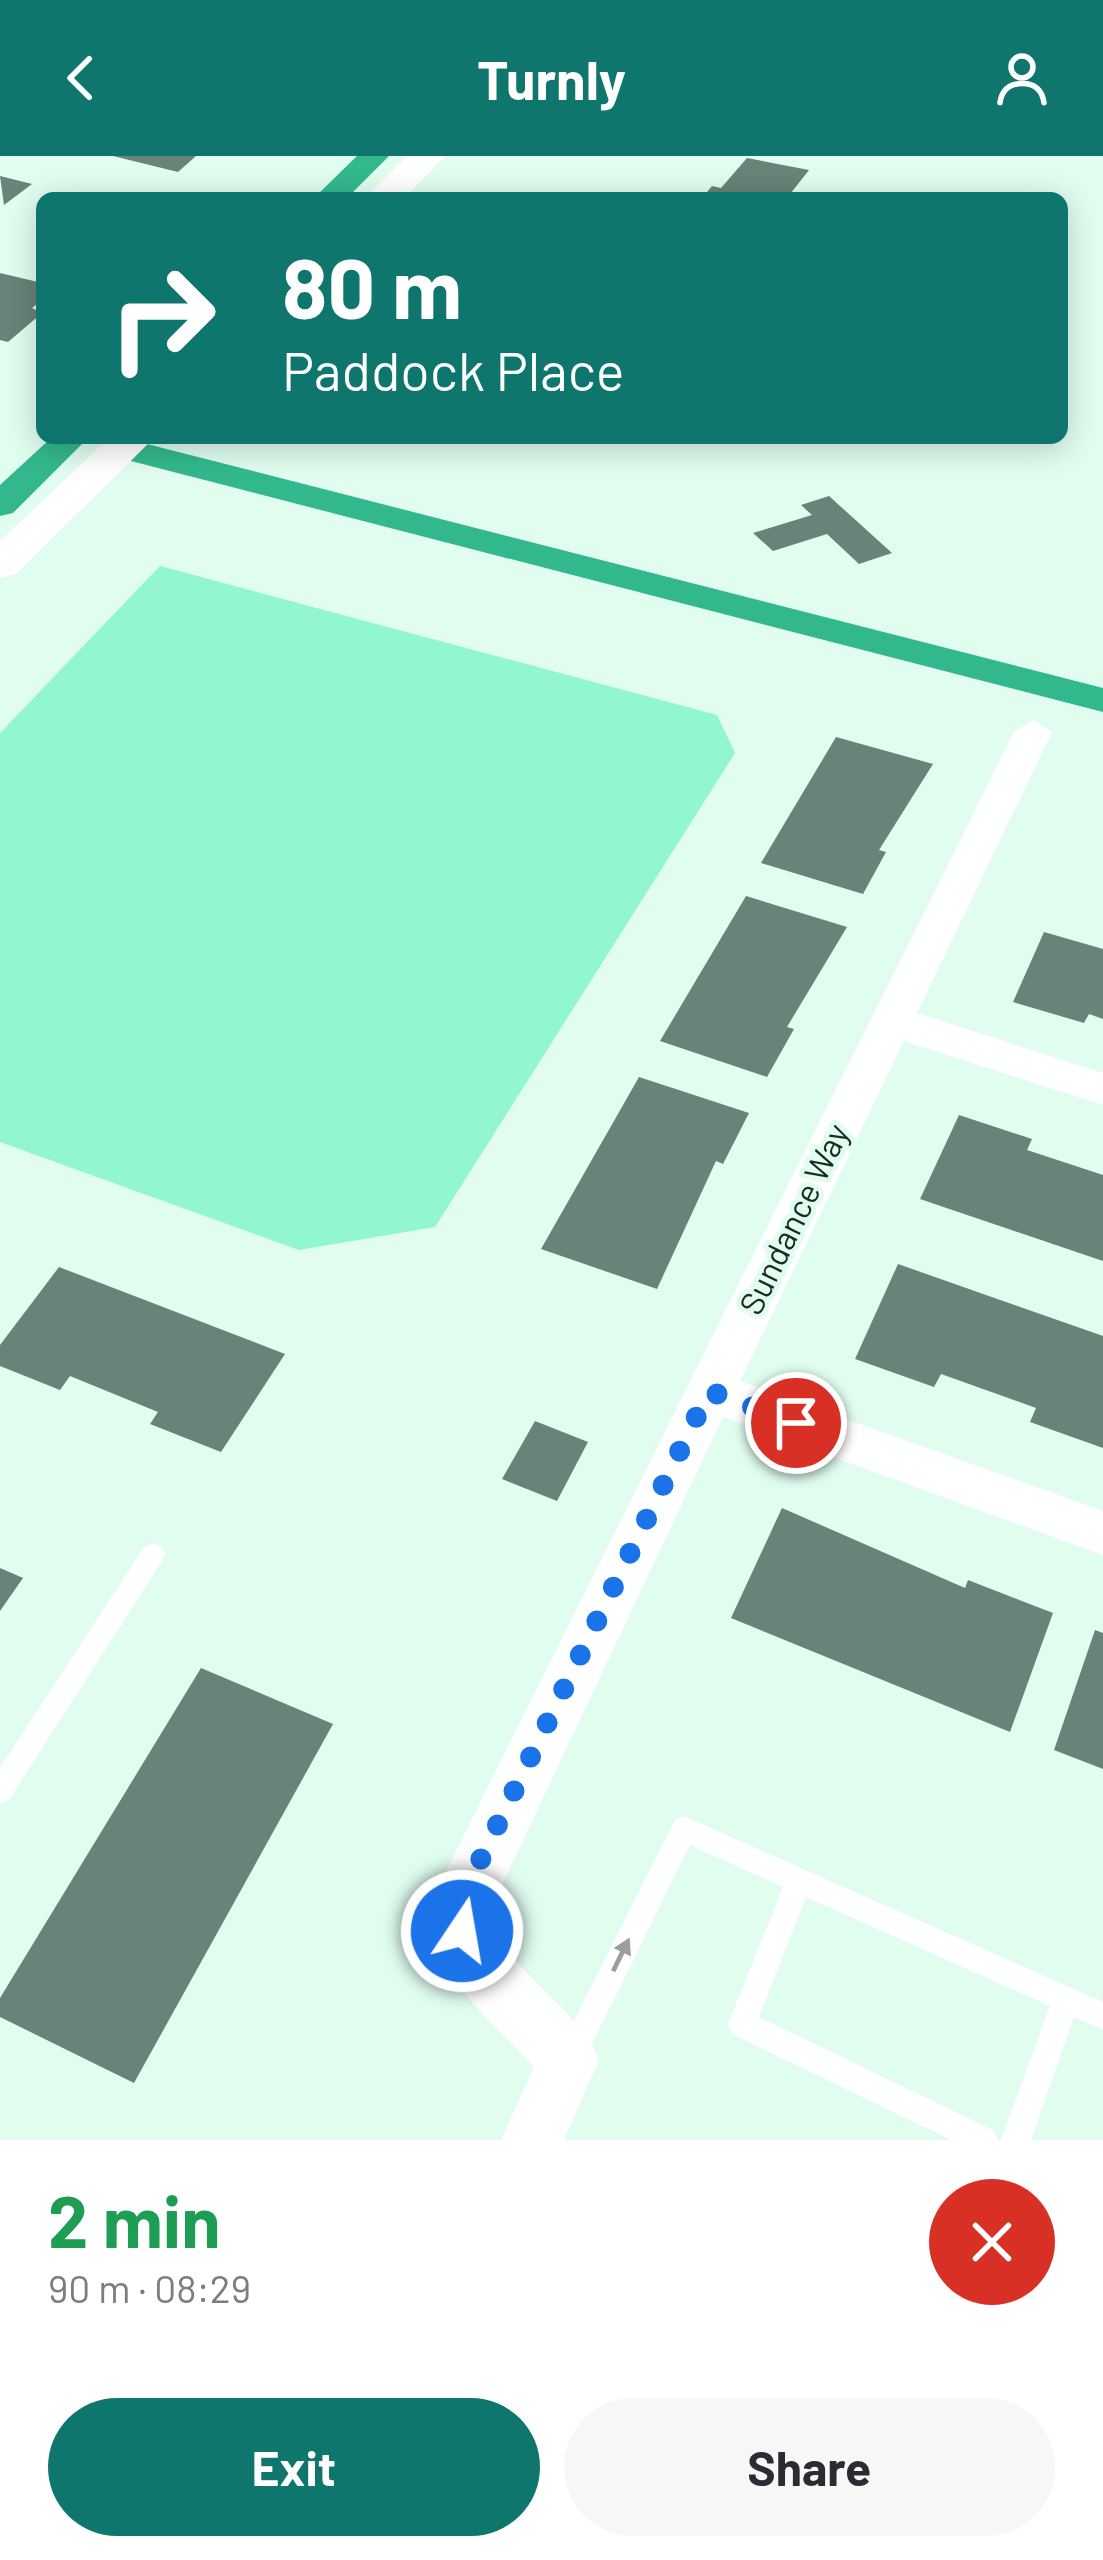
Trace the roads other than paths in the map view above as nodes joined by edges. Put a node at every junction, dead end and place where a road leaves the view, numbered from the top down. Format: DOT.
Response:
graph roads {
  1 [pos="427,156"];
  2 [pos="389,192"];
  3 [pos="127,444"];
  4 [pos="0,565"];
  5 [pos="1033,732"];
  6 [pos="891,1021"];
  7 [pos="1103,1089"];
  8 [pos="709,1391"];
  9 [pos="1103,1533"];
  10 [pos="154,1554"];
  11 [pos="0,1792"];
  12 [pos="799,1880"];
  13 [pos="1066,2000"];
  14 [pos="1103,2016"];
  15 [pos="569,2060"];
  16 [pos="532,2140"];
  17 [pos="982,2140"];
  18 [pos="1016,2140"];
  1 -- 2 [label="street"];
  3 -- 4 [label="street"];
  5 -- 6 [label="street, Sundance Way"];
  6 -- 7 [label="street"];
  6 -- 8 [label="street, Sundance Way"];
  8 -- 9 [label="street"];
  8 -- 15 [label="street, Sundance Way"];
  10 -- 11 [label="lane"];
  12 -- 13 [label="lane"];
  15 -- 12 [label="lane, one-way"];
  12 -- 17 [label="lane"];
  13 -- 14 [label="lane"];
  13 -- 18 [label="lane"];
  15 -- 16 [label="street"];
}
